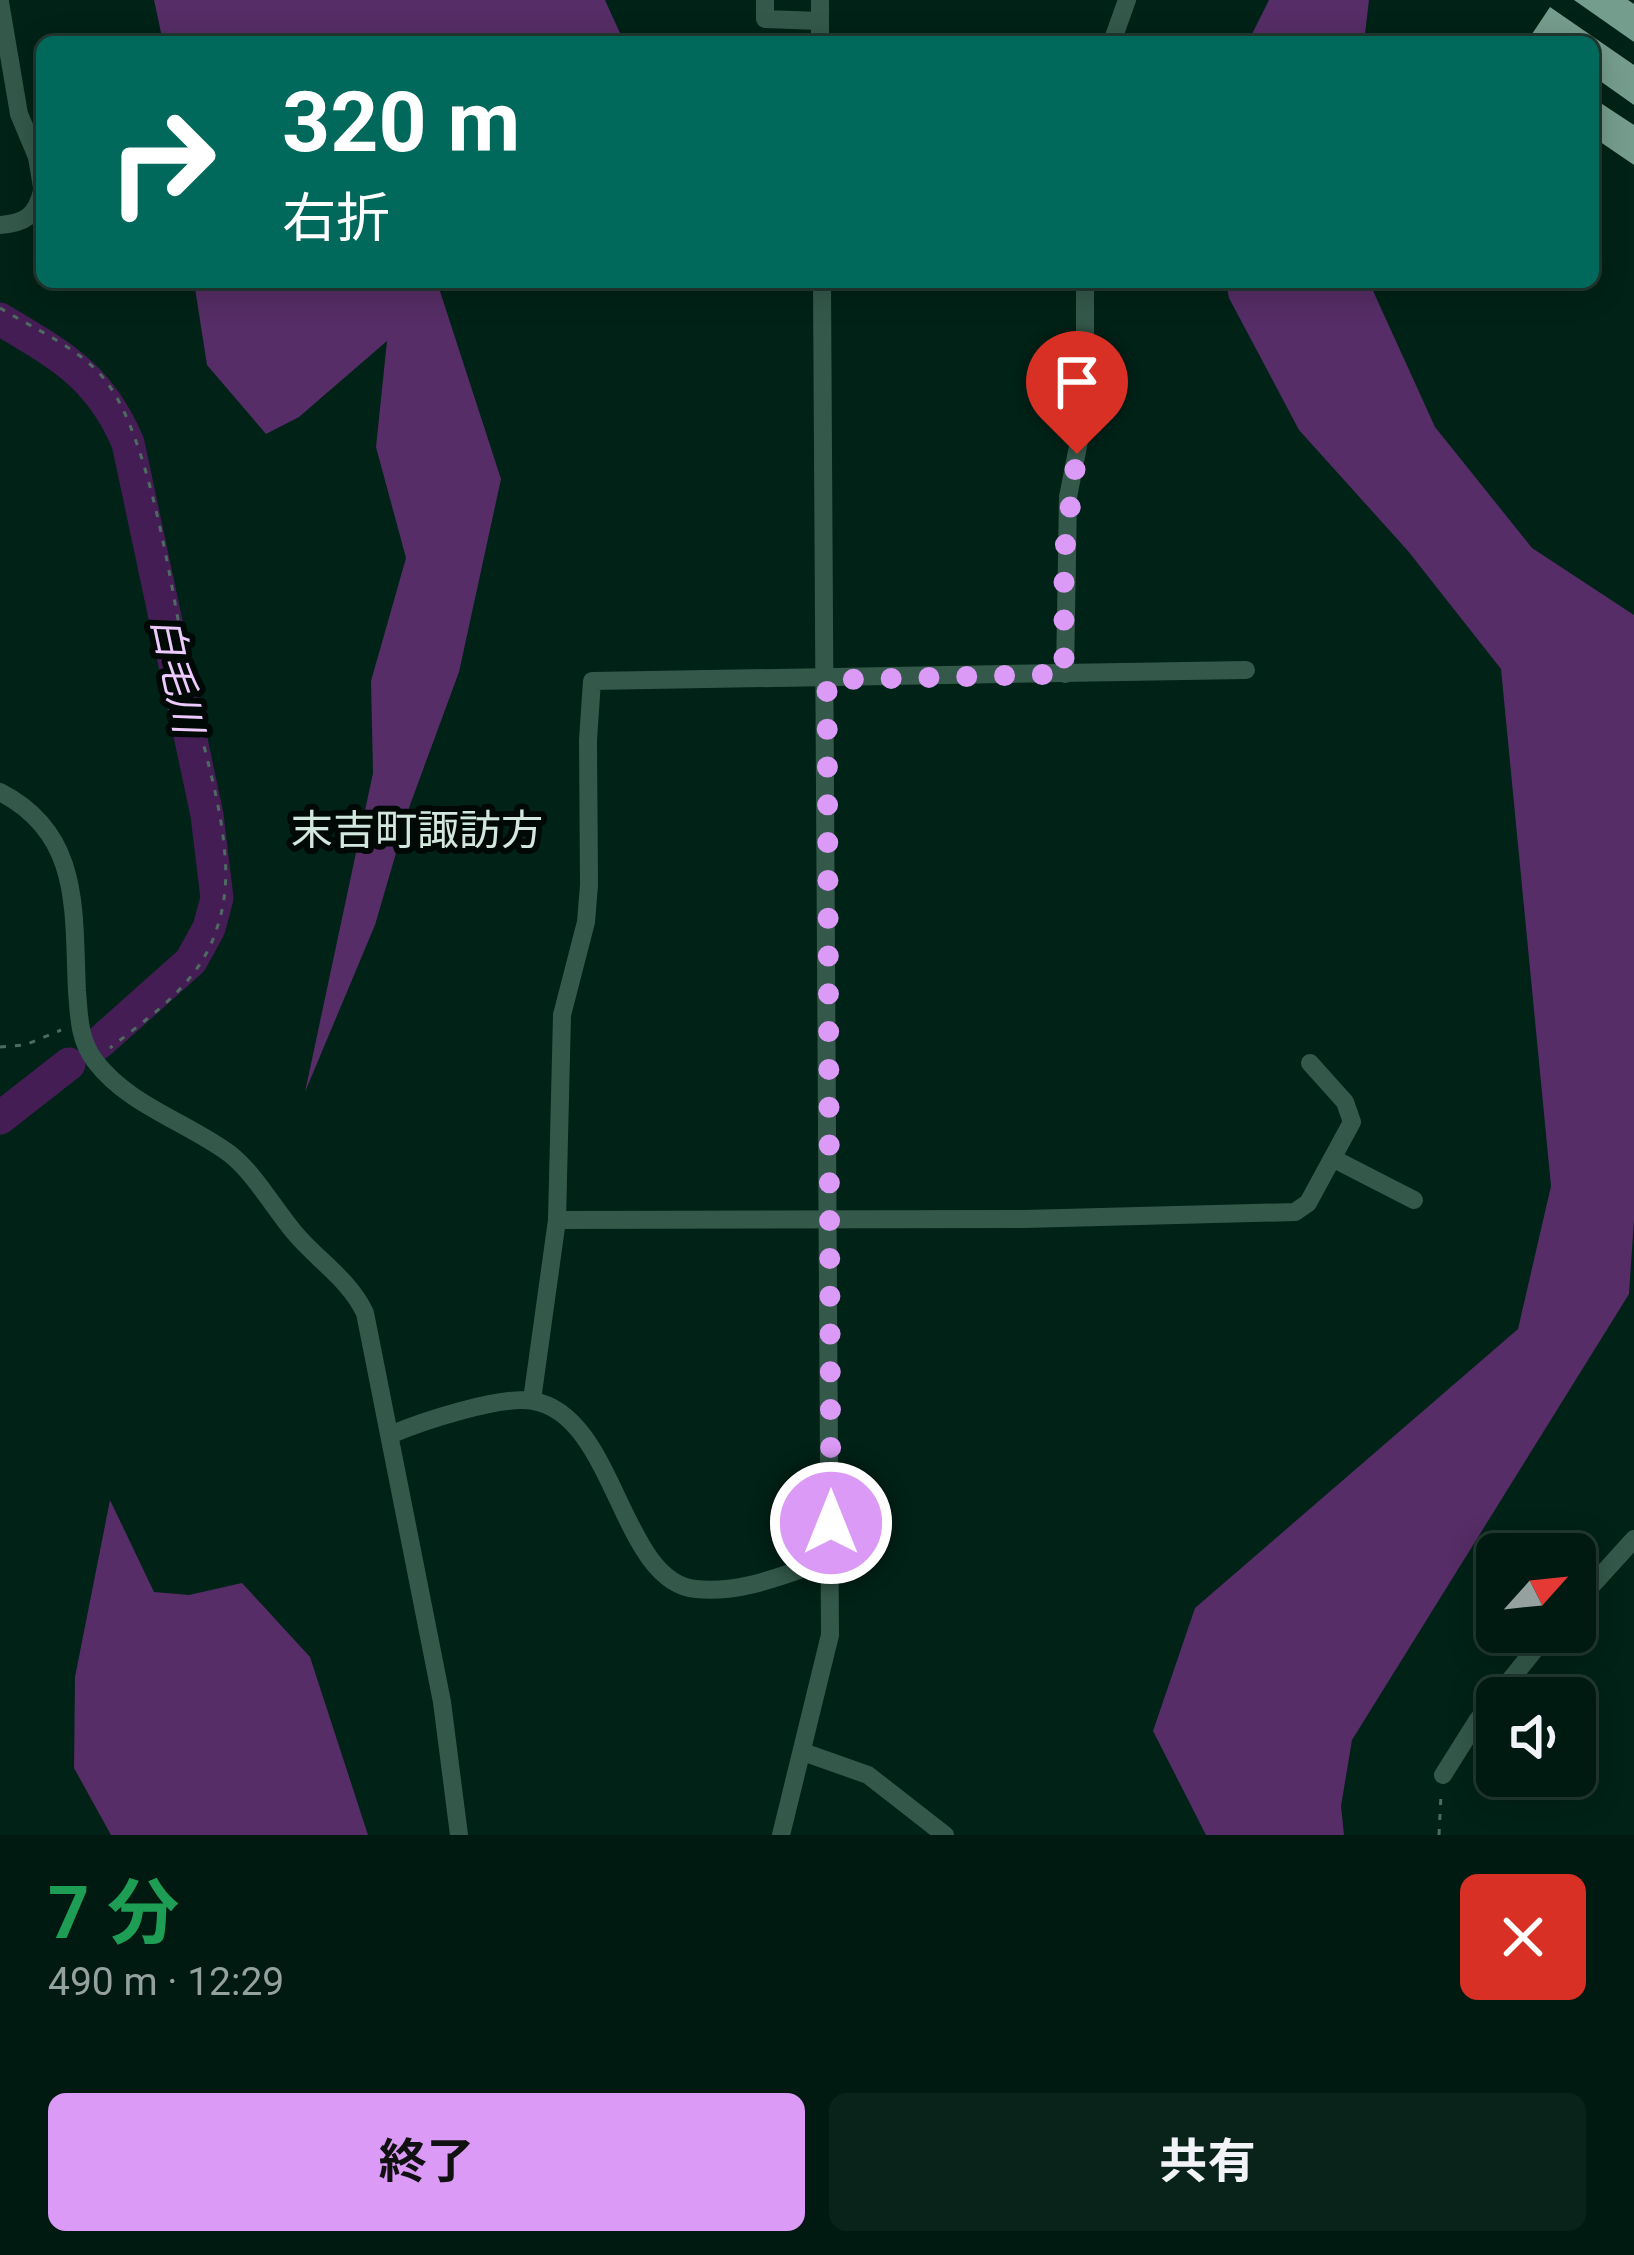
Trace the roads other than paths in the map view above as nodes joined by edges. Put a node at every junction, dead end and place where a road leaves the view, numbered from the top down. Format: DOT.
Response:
graph roads {
  1 [pos="765,0"];
  2 [pos="820,0"];
  3 [pos="1127,0"];
  4 [pos="0,2"];
  5 [pos="820,21"];
  6 [pos="820,36"];
  7 [pos="1114,36"];
  8 [pos="36,155"];
  9 [pos="36,210"];
  10 [pos="0,225"];
  11 [pos="823,288"];
  12 [pos="1085,288"];
  13 [pos="1246,670"];
  14 [pos="1064,674"];
  15 [pos="827,680"];
  16 [pos="0,792"];
  17 [pos="1310,1063"];
  18 [pos="1334,1159"];
  19 [pos="1414,1200"];
  20 [pos="557,1220"];
  21 [pos="829,1221"];
  22 [pos="532,1400"];
  23 [pos="390,1435"];
  24 [pos="1634,1539"];
  25 [pos="831,1559"];
  26 [pos="1596,1581"];
  27 [pos="1532,1653"];
  28 [pos="803,1752"];
  29 [pos="1443,1775"];
  30 [pos="459,1835"];
  31 [pos="781,1835"];
  32 [pos="945,1835"];
  1 -- 5 [label="street"];
  2 -- 5 [label="street"];
  3 -- 7 [label="street"];
  4 -- 8 [label="street"];
  5 -- 6 [label="street"];
  9 -- 10 [label="street"];
  11 -- 15 [label="street"];
  12 -- 14 [label="street"];
  13 -- 14 [label="street"];
  14 -- 15 [label="street"];
  15 -- 20 [label="street"];
  15 -- 21 [label="street"];
  16 -- 23 [label="street"];
  17 -- 18 [label="street"];
  18 -- 19 [label="street"];
  18 -- 21 [label="street"];
  20 -- 21 [label="street"];
  20 -- 22 [label="street"];
  21 -- 25 [label="street"];
  22 -- 23 [label="street"];
  22 -- 25 [label="street"];
  23 -- 30 [label="street"];
  24 -- 26 [label="street"];
  25 -- 28 [label="street"];
  27 -- 29 [label="street"];
  28 -- 31 [label="street"];
  28 -- 32 [label="street"];
}
